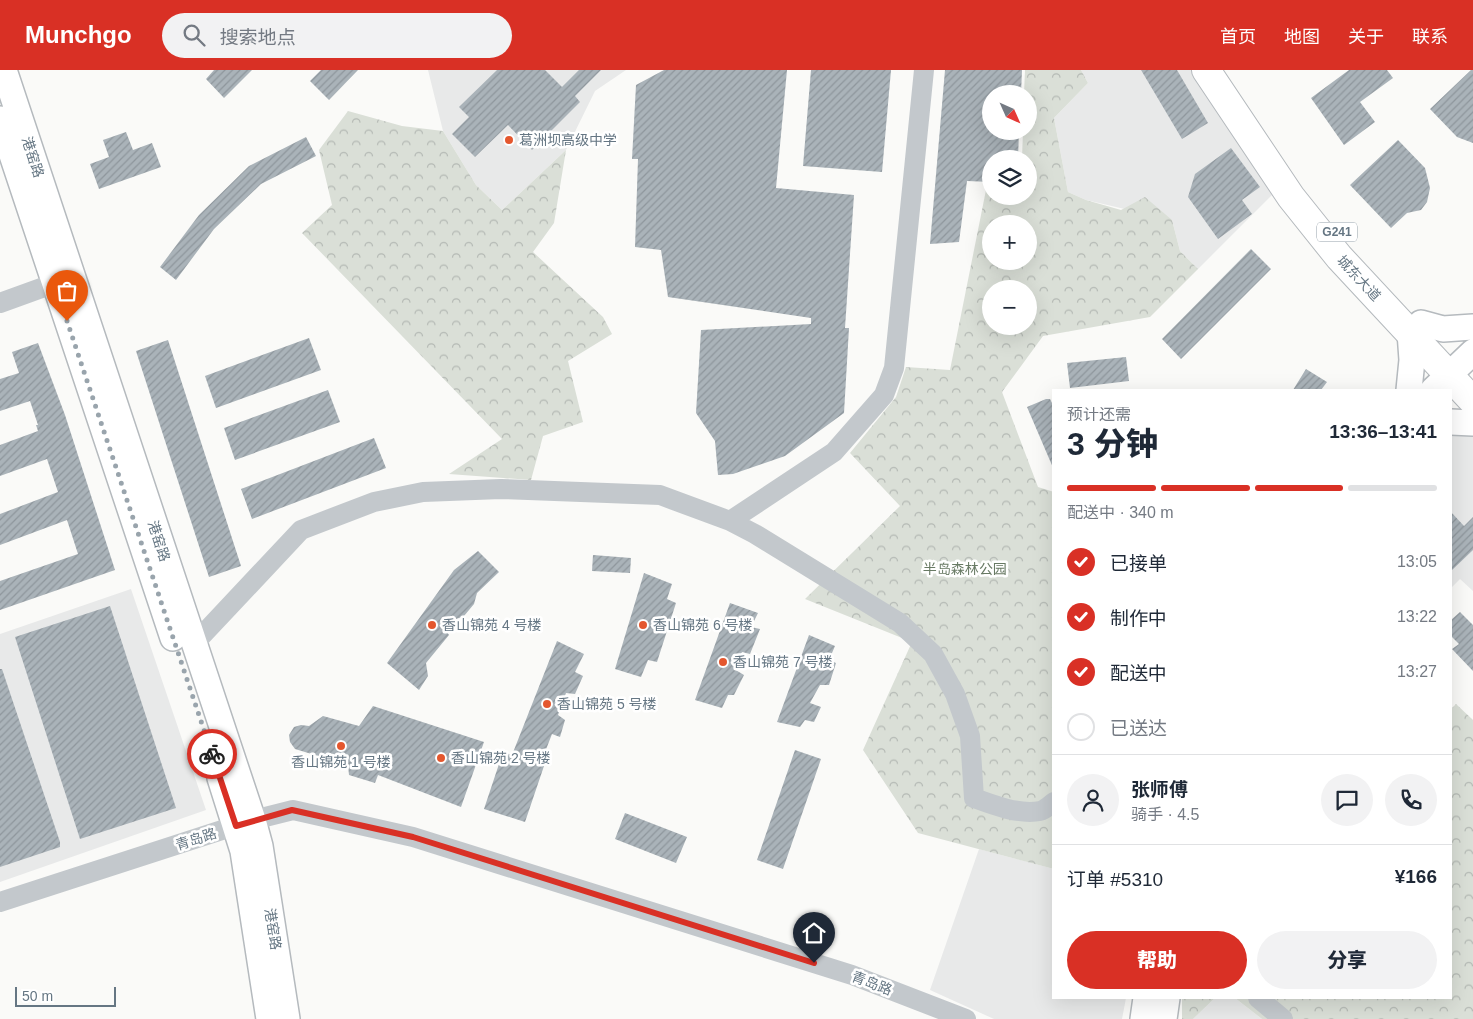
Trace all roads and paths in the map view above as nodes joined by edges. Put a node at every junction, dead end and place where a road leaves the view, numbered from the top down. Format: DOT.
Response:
graph roads {
  1 [pos="4,70"];
  2 [pos="924,70"];
  3 [pos="1206,70"];
  4 [pos="1225,70"];
  5 [pos="0,119"];
  6 [pos="64,280"];
  7 [pos="0,303"];
  8 [pos="1473,327"];
  9 [pos="1416,328"];
  10 [pos="1461,380"];
  11 [pos="1409,389"];
  12 [pos="1452,422"];
  13 [pos="1473,423"];
  14 [pos="730,521"];
  15 [pos="194,645"];
  16 [pos="1052,804"];
  17 [pos="244,823"];
  18 [pos="0,902"];
  19 [pos="1146,999"];
  20 [pos="1167,999"];
  21 [pos="1259,999"];
  22 [pos="269,1019"];
  23 [pos="287,1019"];
  24 [pos="966,1019"];
  25 [pos="1143,1019"];
  26 [pos="1164,1019"];
  27 [pos="1282,1019"];
  1 -- 6 [label="main road, 港窑路"];
  2 -- 14 [label="street"];
  3 -- 9 [label="highway, 城东大道 / G241"];
  4 -- 9 [label="highway, 城东大道 / G241"];
  5 -- 6 [label="main road, 港窑路"];
  6 -- 7 [label="street"];
  6 -- 15 [label="main road, 港窑路"];
  6 -- 17 [label="main road, 港窑路"];
  8 -- 9 [label="main road"];
  9 -- 10 [label="highway, 城东大道 / G241"];
  9 -- 11 [label="main road"];
  12 -- 13 [label="main road"];
  14 -- 15 [label="street"];
  14 -- 16 [label="street"];
  15 -- 17 [label="main road, 港窑路"];
  17 -- 18 [label="street, 青岛路"];
  17 -- 22 [label="main road, 港窑路"];
  17 -- 23 [label="main road, 港窑路"];
  17 -- 24 [label="street, 青岛路"];
  19 -- 25 [label="main road"];
  20 -- 26 [label="main road"];
  21 -- 27 [label="street"];
}
